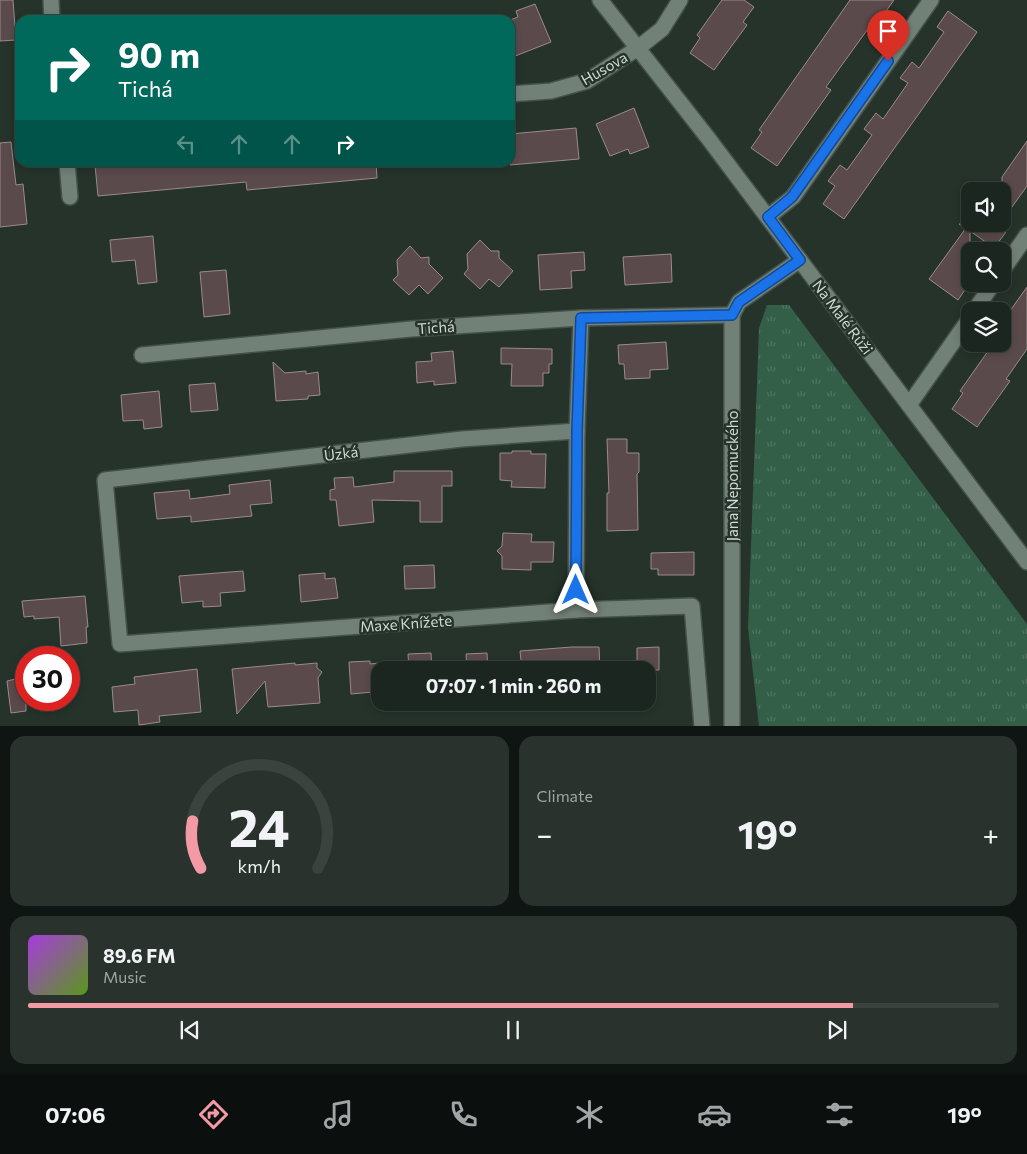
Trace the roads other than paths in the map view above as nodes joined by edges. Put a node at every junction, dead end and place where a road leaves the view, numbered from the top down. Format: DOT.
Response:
graph roads {
  1 [pos="50,0"];
  2 [pos="600,0"];
  3 [pos="680,0"];
  4 [pos="931,0"];
  5 [pos="52,15"];
  6 [pos="638,48"];
  7 [pos="515,94"];
  8 [pos="67,167"];
  9 [pos="70,198"];
  10 [pos="768,217"];
  11 [pos="1027,235"];
  12 [pos="1011,257"];
  13 [pos="800,260"];
  14 [pos="732,315"];
  15 [pos="581,318"];
  16 [pos="961,331"];
  17 [pos="142,355"];
  18 [pos="909,405"];
  19 [pos="577,431"];
  20 [pos="1027,562"];
  21 [pos="576,610"];
  22 [pos="120,644"];
  23 [pos="702,726"];
  24 [pos="732,726"];
  1 -- 5 [label="street"];
  2 -- 6 [label="street"];
  3 -- 6 [label="street, Husova"];
  4 -- 10 [label="street"];
  6 -- 7 [label="street, Husova"];
  6 -- 10 [label="street, Na Malé Růži"];
  8 -- 9 [label="street"];
  10 -- 13 [label="street, Na Malé Růži"];
  11 -- 12 [label="street"];
  13 -- 14 [label="street"];
  13 -- 18 [label="street, Na Malé Růži"];
  14 -- 15 [label="street, Tichá"];
  14 -- 24 [label="street, Jana Nepomuckého"];
  15 -- 17 [label="street, Tichá"];
  15 -- 19 [label="street"];
  16 -- 18 [label="street"];
  18 -- 20 [label="street, Na Malé Růži"];
  19 -- 21 [label="street"];
  19 -- 22 [label="street, Úzká"];
  21 -- 22 [label="street, Maxe Knížete"];
  21 -- 23 [label="street, Maxe Knížete"];
}
